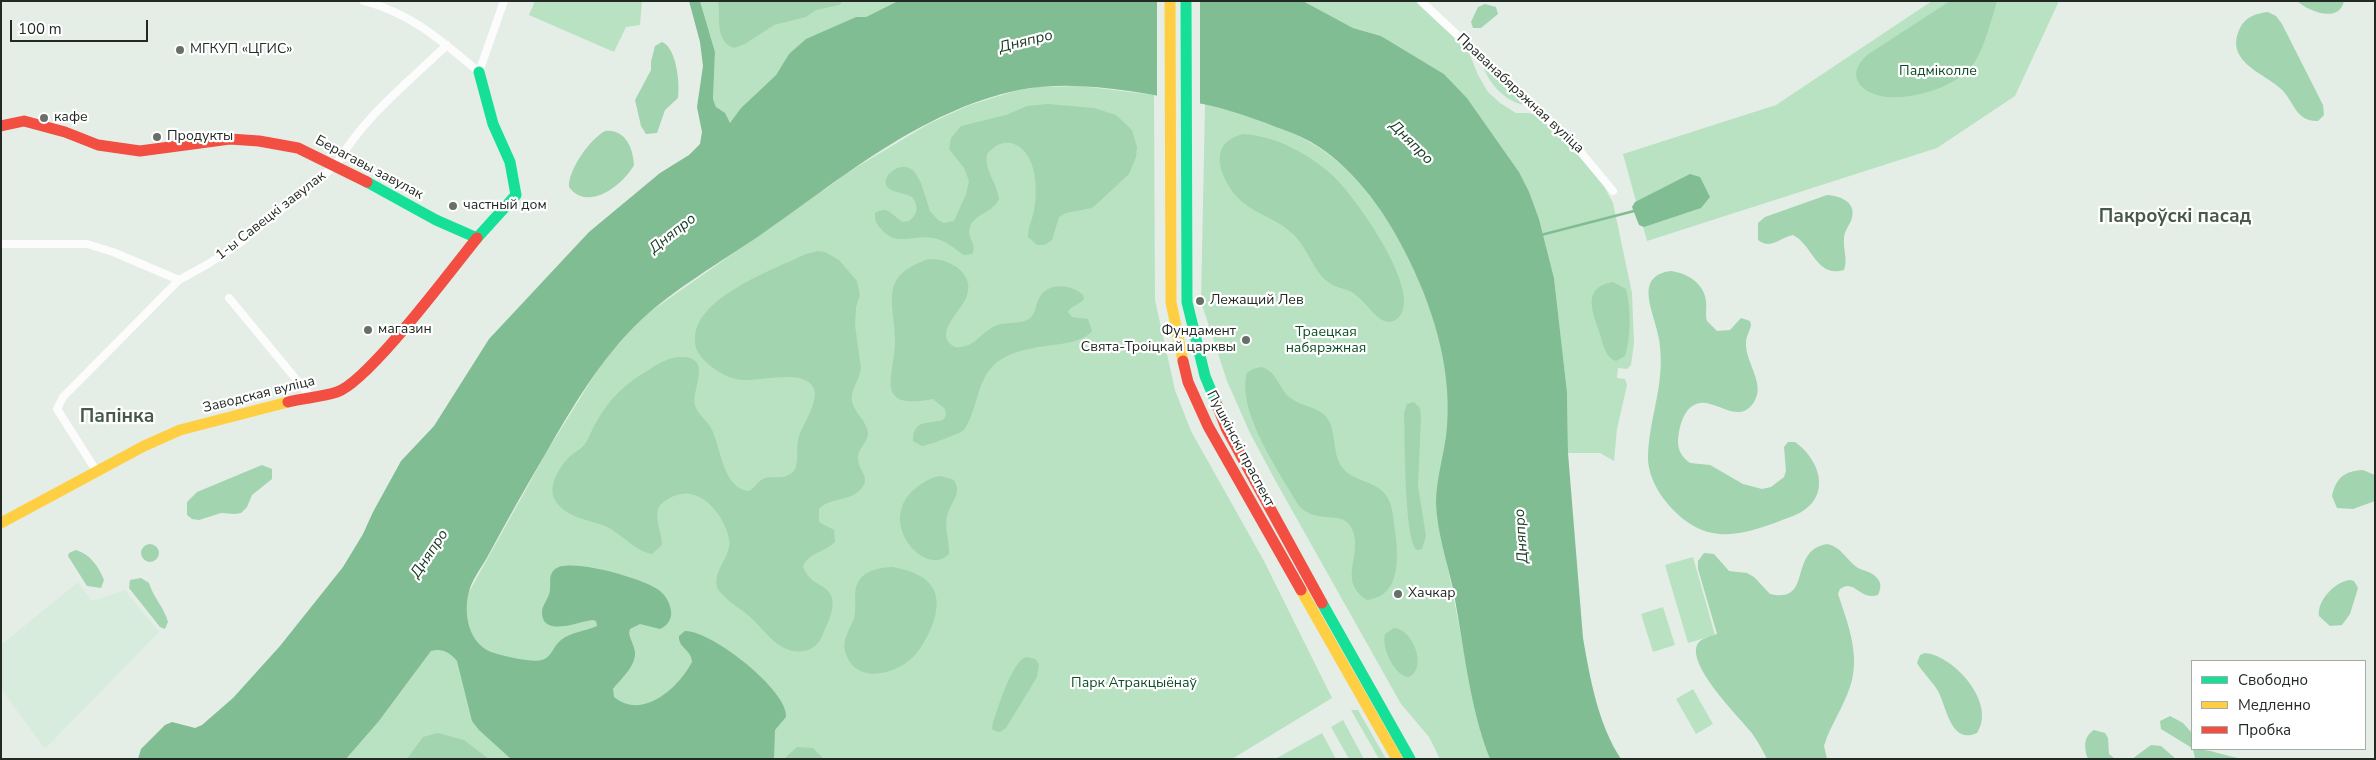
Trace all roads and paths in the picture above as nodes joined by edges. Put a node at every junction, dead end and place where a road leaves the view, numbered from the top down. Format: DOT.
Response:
graph roads {
  1 [pos="364,1"];
  2 [pos="504,1"];
  3 [pos="1170,1"];
  4 [pos="1186,1"];
  5 [pos="1421,1"];
  6 [pos="447,45"];
  7 [pos="479,72"];
  8 [pos="1,126"];
  9 [pos="336,165"];
  10 [pos="1613,191"];
  11 [pos="477,238"];
  12 [pos="1,244"];
  13 [pos="179,280"];
  14 [pos="229,298"];
  15 [pos="310,396"];
  16 [pos="97,472"];
  17 [pos="1,523"];
  18 [pos="1397,759"];
  19 [pos="1410,759"];
  1 -- 6 [label="street"];
  2 -- 7 [label="street"];
  3 -- 18 [label="main road, Пушкінскі праспект"];
  4 -- 19 [label="main road, Пушкінскі праспект"];
  5 -- 10 [label="street, Праванабярэжная вуліца"];
  6 -- 7 [label="street"];
  6 -- 9 [label="street, 1-ы Савецкі завулак"];
  7 -- 11 [label="main road"];
  8 -- 9 [label="main road, Берагавы завулак"];
  9 -- 11 [label="main road, Берагавы завулак"];
  9 -- 13 [label="street, 1-ы Савецкі завулак"];
  11 -- 15 [label="main road, Заводская вуліца"];
  12 -- 13 [label="street"];
  13 -- 16 [label="street, 1-ы Савецкі завулак"];
  14 -- 15 [label="street"];
  15 -- 16 [label="main road, Заводская вуліца"];
  16 -- 17 [label="main road, Заводская вуліца"];
}
